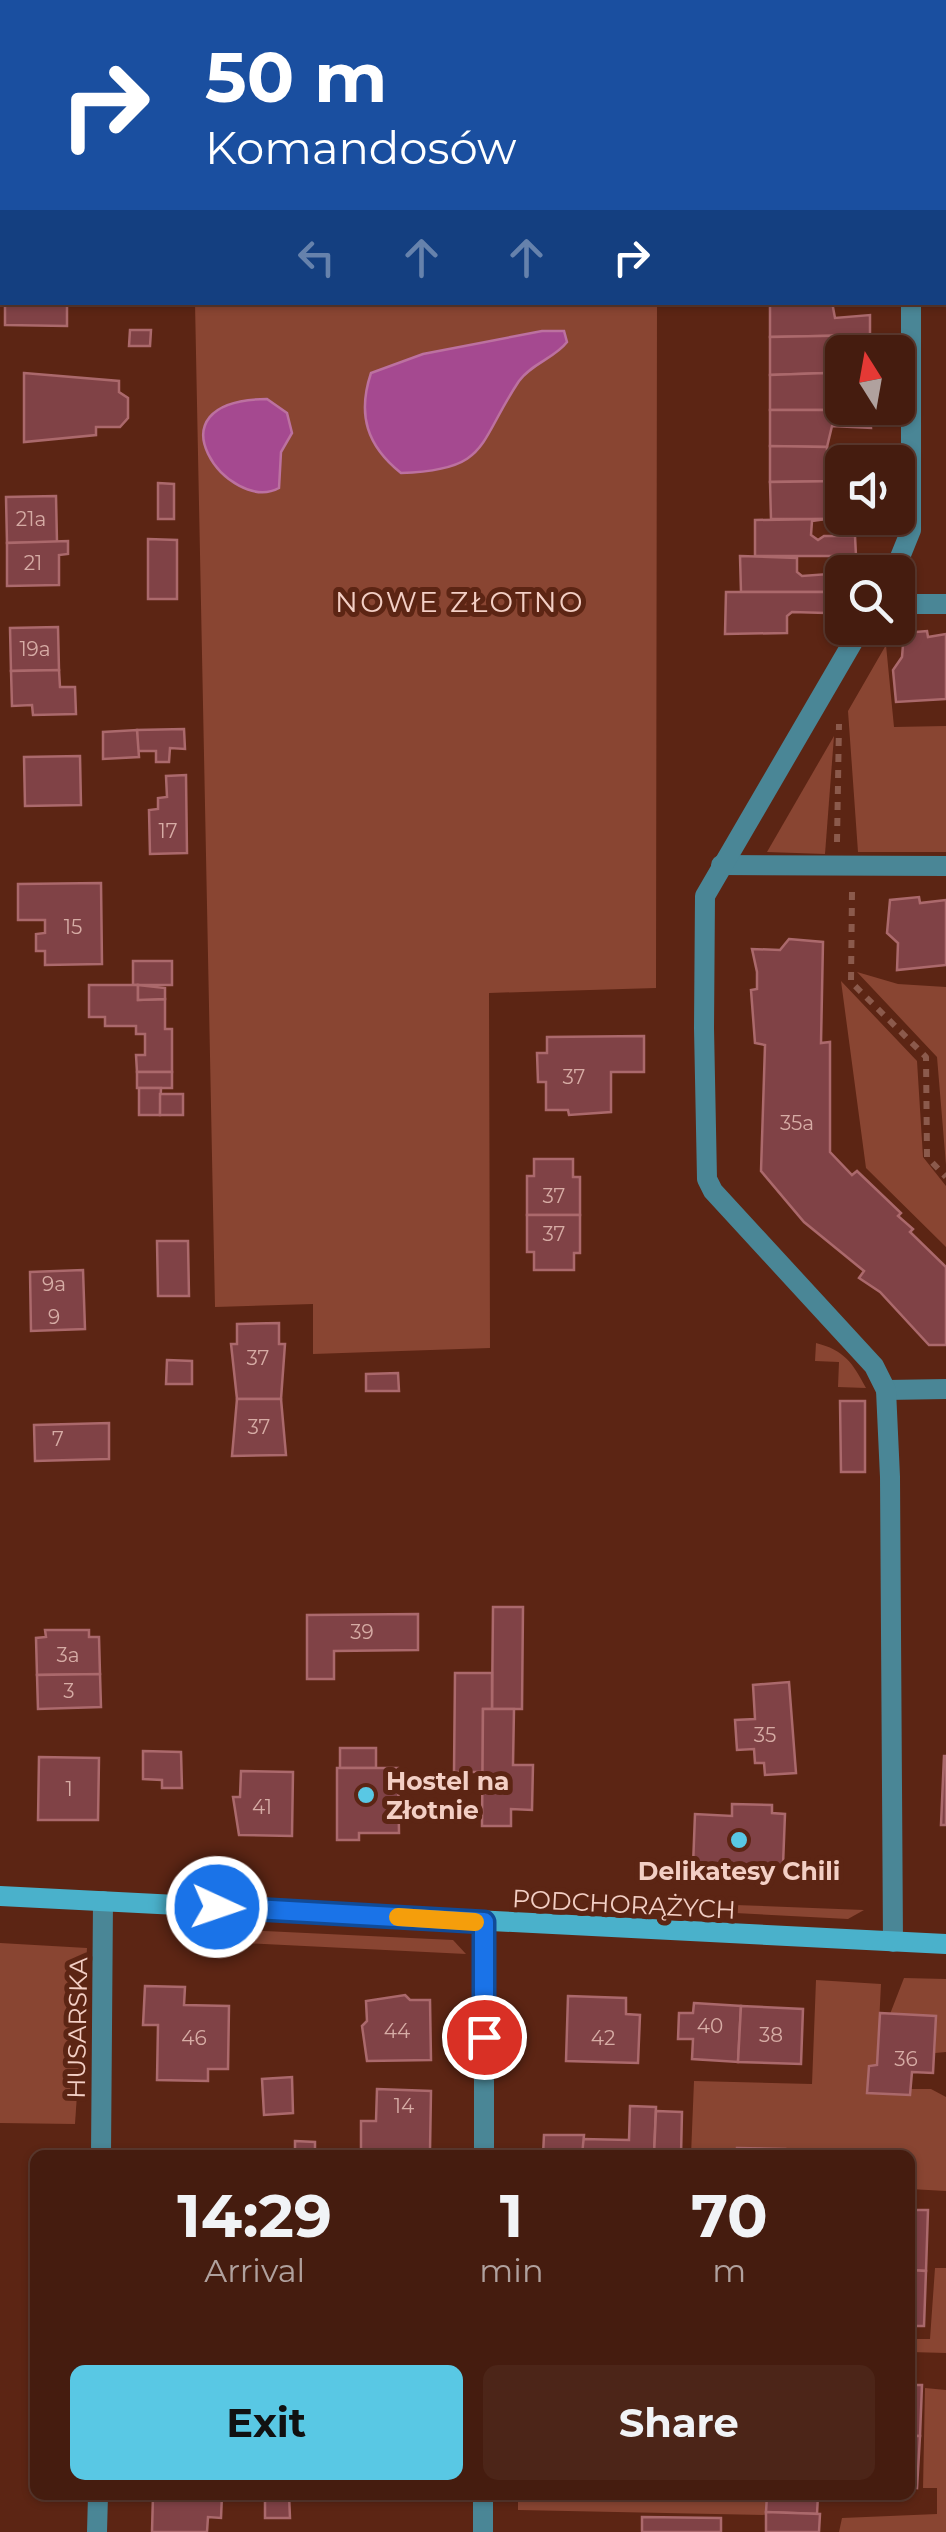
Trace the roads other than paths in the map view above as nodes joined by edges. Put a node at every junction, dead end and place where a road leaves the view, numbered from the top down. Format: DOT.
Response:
graph roads {
  1 [pos="911,305"];
  2 [pos="901,555"];
  3 [pos="915,604"];
  4 [pos="946,604"];
  5 [pos="852,645"];
  6 [pos="721,865"];
  7 [pos="946,866"];
  8 [pos="946,1389"];
  9 [pos="886,1390"];
  10 [pos="0,1896"];
  11 [pos="103,1900"];
  12 [pos="484,1922"];
  13 [pos="893,1942"];
  14 [pos="946,1944"];
  15 [pos="101,2150"];
  16 [pos="484,2150"];
  17 [pos="98,2500"];
  18 [pos="483,2500"];
  19 [pos="97,2532"];
  20 [pos="483,2532"];
  1 -- 2 [label="street"];
  3 -- 4 [label="street"];
  5 -- 6 [label="street"];
  6 -- 7 [label="street"];
  6 -- 9 [label="street"];
  8 -- 9 [label="street"];
  9 -- 13 [label="street"];
  10 -- 11 [label="street, PODCHORĄŻYCH"];
  11 -- 12 [label="street, PODCHORĄŻYCH"];
  11 -- 15 [label="street, HUSARSKA"];
  12 -- 13 [label="street, PODCHORĄŻYCH"];
  12 -- 16 [label="street"];
  13 -- 14 [label="street, PODCHORĄŻYCH"];
  17 -- 19 [label="street"];
  18 -- 20 [label="street"];
}
